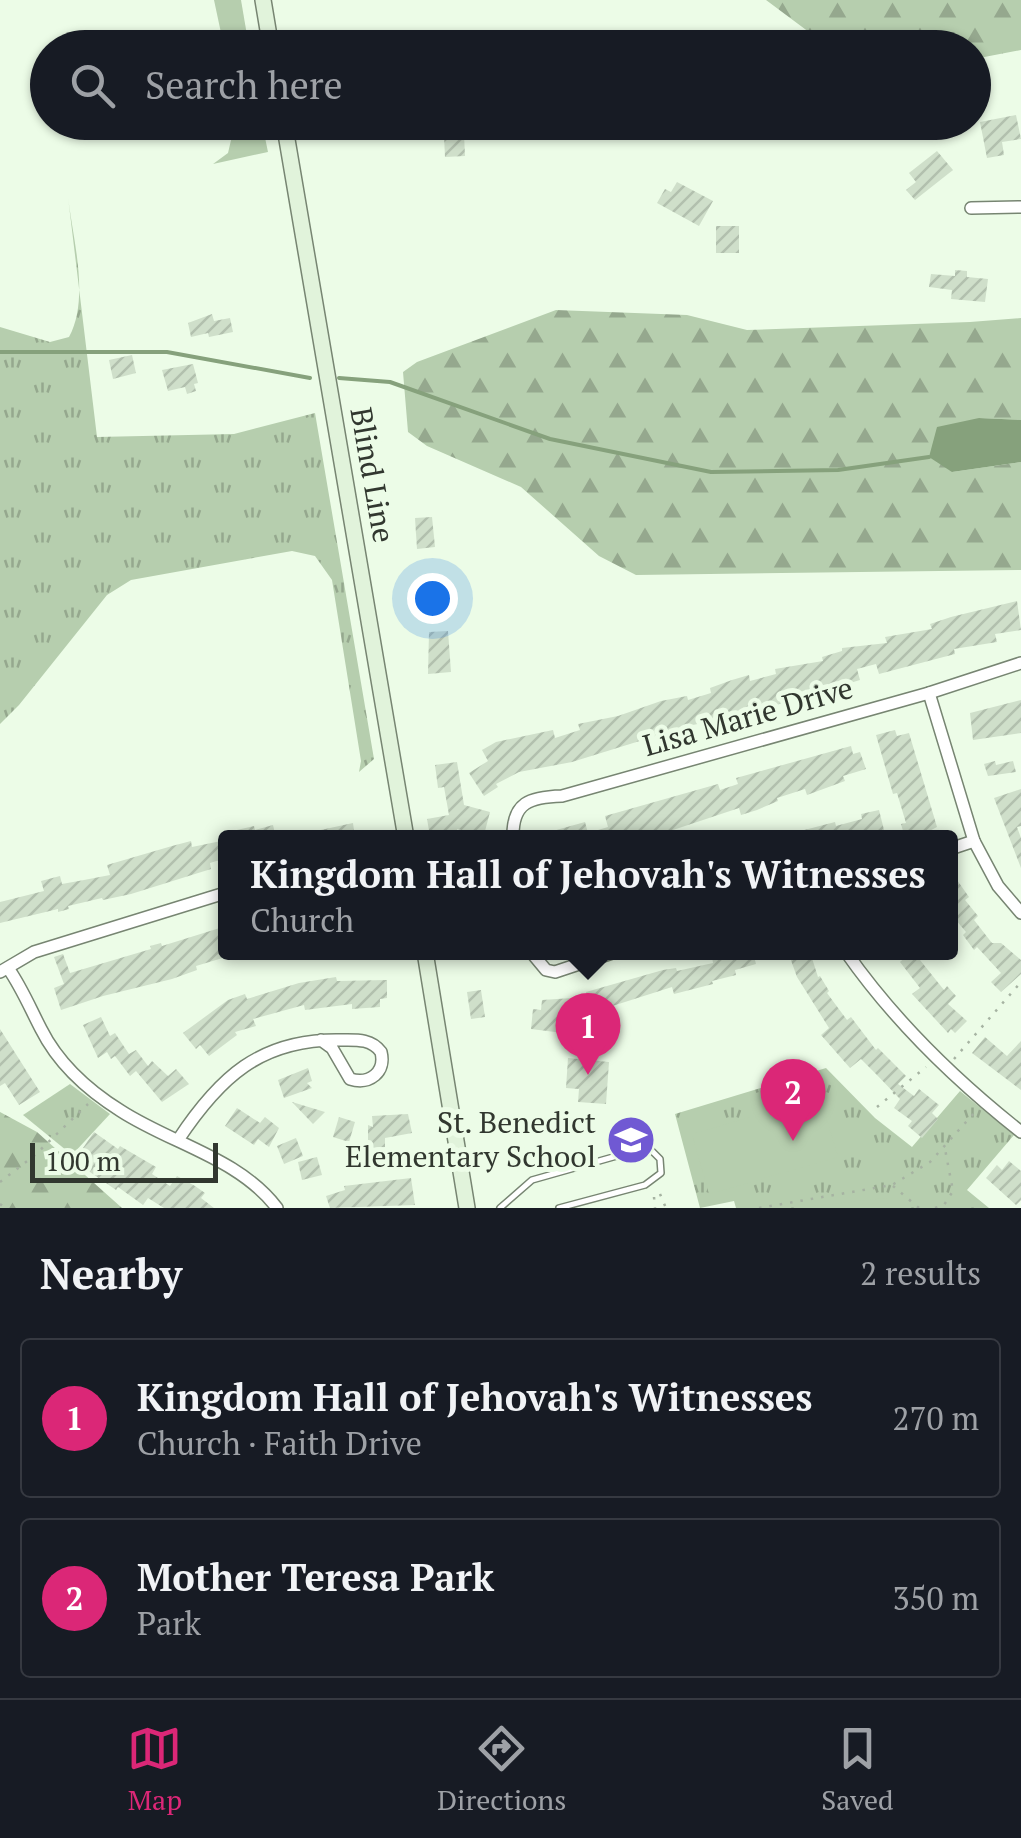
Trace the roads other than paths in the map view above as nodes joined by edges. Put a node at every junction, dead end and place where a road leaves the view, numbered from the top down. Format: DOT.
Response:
graph roads {
  1 [pos="263,0"];
  2 [pos="268,30"];
  3 [pos="287,140"];
  4 [pos="1021,207"];
  5 [pos="972,208"];
  6 [pos="1021,663"];
  7 [pos="930,693"];
  8 [pos="405,830"];
  9 [pos="513,830"];
  10 [pos="974,841"];
  11 [pos="958,847"];
  12 [pos="218,896"];
  13 [pos="1021,913"];
  14 [pos="426,960"];
  15 [pos="538,960"];
  16 [pos="591,960"];
  17 [pos="852,960"];
  18 [pos="4,970"];
  19 [pos="321,1040"];
  20 [pos="1021,1132"];
  21 [pos="178,1140"];
  22 [pos="277,1208"];
  23 [pos="467,1208"];
  24 [pos="503,1208"];
  25 [pos="559,1208"];
  1 -- 2 [label="street"];
  3 -- 8 [label="street, Blind Line"];
  4 -- 5 [label="street"];
  6 -- 7 [label="street, Lisa Marie Drive"];
  7 -- 9 [label="street, Lisa Marie Drive"];
  7 -- 10 [label="street"];
  10 -- 11 [label="street"];
  10 -- 13 [label="street"];
  12 -- 18 [label="street"];
  14 -- 23 [label="street"];
  15 -- 16 [label="street"];
  17 -- 20 [label="street"];
  18 -- 21 [label="street"];
  19 -- 19 [label="street"];
  19 -- 21 [label="street"];
  21 -- 22 [label="street"];
  24 -- 25 [label="lane"];
}
